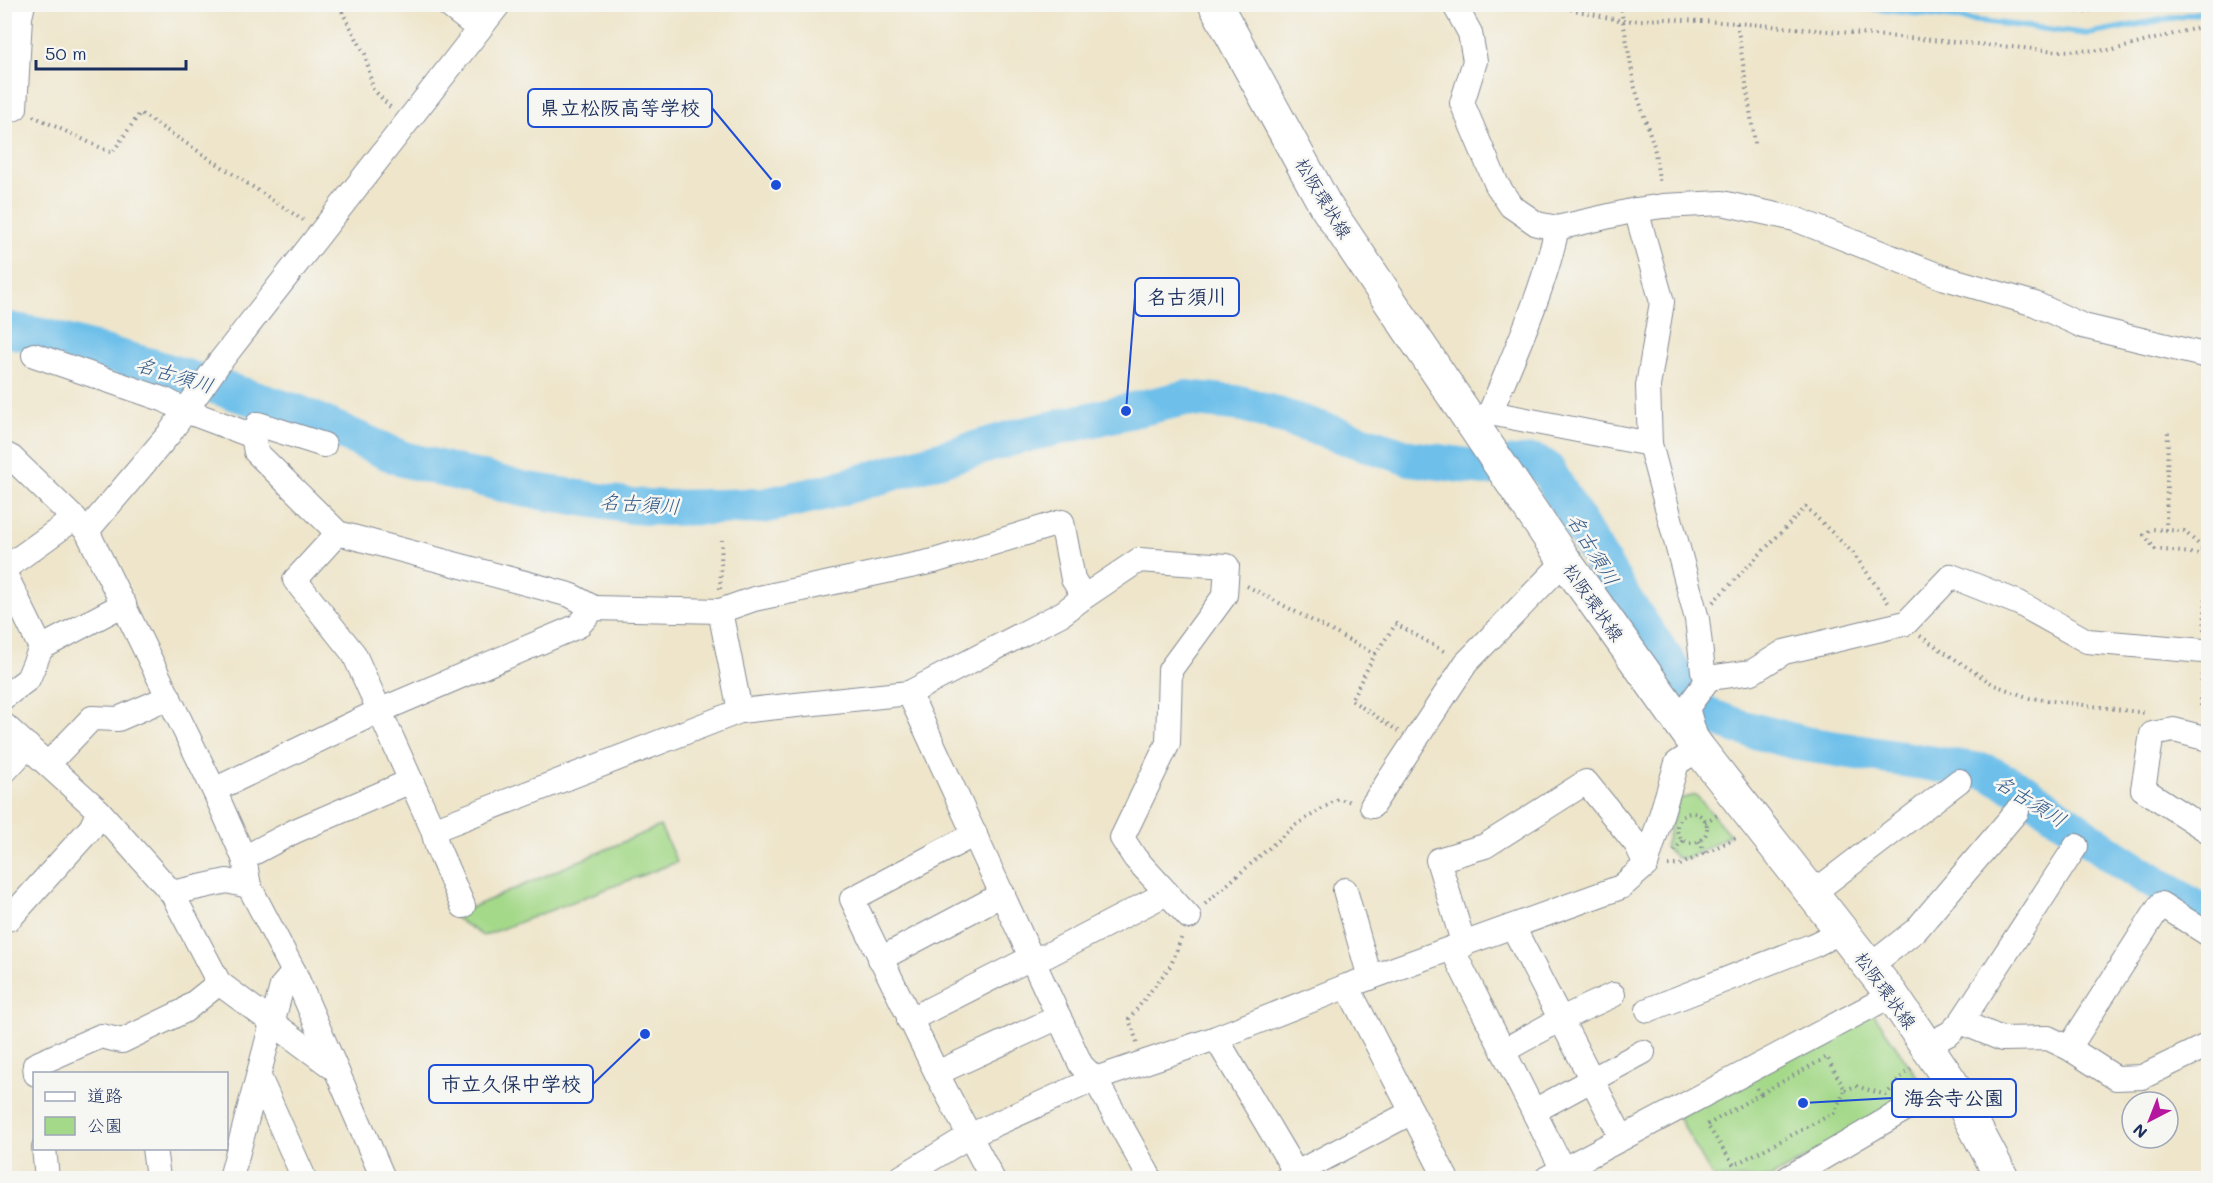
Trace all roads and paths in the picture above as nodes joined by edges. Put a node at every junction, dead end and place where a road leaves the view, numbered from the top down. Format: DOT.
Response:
graph roads {
  1 [pos="23,4"];
  2 [pos="332,4"];
  3 [pos="349,4"];
  4 [pos="447,4"];
  5 [pos="499,4"];
  6 [pos="1215,4"];
  7 [pos="1454,4"];
  8 [pos="1547,4"];
  9 [pos="1620,4"];
  10 [pos="1994,4"];
  11 [pos="2127,4"];
  12 [pos="342,12"];
  13 [pos="1623,21"];
  14 [pos="1737,23"];
  15 [pos="2208,25"];
  16 [pos="479,29"];
  17 [pos="10,111"];
  18 [pos="406,123"];
  19 [pos="1755,144"];
  20 [pos="1663,206"];
  21 [pos="1636,210"];
  22 [pos="1557,228"];
  23 [pos="321,232"];
  24 [pos="34,355"];
  25 [pos="2208,356"];
  26 [pos="186,411"];
  27 [pos="1481,424"];
  28 [pos="2168,430"];
  29 [pos="254,436"];
  30 [pos="1650,444"];
  31 [pos="324,445"];
  32 [pos="4,454"];
  33 [pos="81,524"];
  34 [pos="2166,530"];
  35 [pos="338,533"];
  36 [pos="722,540"];
  37 [pos="2208,544"];
  38 [pos="2204,549"];
  39 [pos="1565,561"];
  40 [pos="4,571"];
  41 [pos="1226,595"];
  42 [pos="1084,597"];
  43 [pos="124,604"];
  44 [pos="594,608"];
  45 [pos="720,611"];
  46 [pos="41,648"];
  47 [pos="2203,651"];
  48 [pos="1375,654"];
  49 [pos="1466,663"];
  50 [pos="1709,678"];
  51 [pos="909,693"];
  52 [pos="4,697"];
  53 [pos="169,697"];
  54 [pos="2200,706"];
  55 [pos="379,711"];
  56 [pos="740,711"];
  57 [pos="4,725"];
  58 [pos="2208,740"];
  59 [pos="1414,741"];
  60 [pos="28,746"];
  61 [pos="1699,749"];
  62 [pos="48,764"];
  63 [pos="4,772"];
  64 [pos="1959,781"];
  65 [pos="411,782"];
  66 [pos="214,790"];
  67 [pos="1689,803"];
  68 [pos="1372,806"];
  69 [pos="99,811"];
  70 [pos="1723,811"];
  71 [pos="2017,811"];
  72 [pos="1690,813"];
  73 [pos="1705,822"];
  74 [pos="433,830"];
  75 [pos="2208,831"];
  76 [pos="975,834"];
  77 [pos="1738,837"];
  78 [pos="1699,841"];
  79 [pos="2076,846"];
  80 [pos="1706,853"];
  81 [pos="244,858"];
  82 [pos="1646,865"];
  83 [pos="249,886"];
  84 [pos="1809,889"];
  85 [pos="1345,890"];
  86 [pos="172,893"];
  87 [pos="1167,893"];
  88 [pos="1003,894"];
  89 [pos="463,906"];
  90 [pos="1189,917"];
  91 [pos="4,920"];
  92 [pos="1513,927"];
  93 [pos="1842,931"];
  94 [pos="2208,934"];
  95 [pos="1458,947"];
  96 [pos="1031,958"];
  97 [pos="880,959"];
  98 [pos="1870,966"];
  99 [pos="294,972"];
  100 [pos="1370,978"];
  101 [pos="219,983"];
  102 [pos="1347,986"];
  103 [pos="1613,995"];
  104 [pos="1892,995"];
  105 [pos="1648,1010"];
  106 [pos="1059,1017"];
  107 [pos="1561,1019"];
  108 [pos="909,1020"];
  109 [pos="1961,1022"];
  110 [pos="273,1024"];
  111 [pos="1216,1038"];
  112 [pos="2208,1045"];
  113 [pos="2069,1048"];
  114 [pos="1503,1051"];
  115 [pos="1643,1052"];
  116 [pos="1922,1055"];
  117 [pos="1145,1062"];
  118 [pos="335,1069"];
  119 [pos="36,1072"];
  120 [pos="1748,1072"];
  121 [pos="937,1073"];
  122 [pos="259,1077"];
  123 [pos="1095,1079"];
  124 [pos="1592,1079"];
  125 [pos="1951,1082"];
  126 [pos="1845,1090"];
  127 [pos="1760,1094"];
  128 [pos="1534,1111"];
  129 [pos="1412,1112"];
  130 [pos="969,1136"];
  131 [pos="1622,1138"];
  132 [pos="44,1150"];
  133 [pos="154,1150"];
  134 [pos="1559,1176"];
  135 [pos="1294,1177"];
  136 [pos="47,1179"];
  137 [pos="158,1179"];
  138 [pos="231,1179"];
  139 [pos="304,1179"];
  140 [pos="382,1179"];
  141 [pos="900,1179"];
  142 [pos="992,1179"];
  143 [pos="1150,1179"];
  144 [pos="1446,1179"];
  145 [pos="1788,1179"];
  146 [pos="2002,1179"];
  1 -- 17 [label="street"];
  2 -- 12 [label="path"];
  3 -- 12 [label="path"];
  4 -- 16 [label="street"];
  5 -- 16 [label="street"];
  6 -- 27 [label="main road, 松阪環状線"];
  7 -- 22 [label="street"];
  8 -- 13 [label="path"];
  9 -- 13 [label="path"];
  10 -- 11 [label="path"];
  12 -- 18 [label="path"];
  13 -- 14 [label="path"];
  13 -- 20 [label="path"];
  14 -- 15 [label="path"];
  14 -- 19 [label="path"];
  16 -- 18 [label="street"];
  17 -- 23 [label="path"];
  18 -- 23 [label="street"];
  20 -- 21 [label="street"];
  20 -- 25 [label="street"];
  21 -- 22 [label="street"];
  21 -- 30 [label="street"];
  22 -- 27 [label="street"];
  23 -- 26 [label="street"];
  24 -- 26 [label="street"];
  26 -- 29 [label="street"];
  26 -- 33 [label="street"];
  27 -- 30 [label="street"];
  27 -- 39 [label="main road, 松阪環状線"];
  28 -- 34 [label="path"];
  29 -- 31 [label="street"];
  29 -- 35 [label="street"];
  30 -- 50 [label="street"];
  32 -- 33 [label="street"];
  33 -- 40 [label="street"];
  33 -- 43 [label="street"];
  34 -- 38 [label="path"];
  34 -- 38 [label="path"];
  35 -- 44 [label="street"];
  35 -- 55 [label="street"];
  36 -- 45 [label="path"];
  37 -- 38 [label="path"];
  38 -- 47 [label="path"];
  39 -- 49 [label="street"];
  39 -- 61 [label="main road, 松阪環状線"];
  40 -- 46 [label="street"];
  41 -- 42 [label="street"];
  41 -- 48 [label="path"];
  41 -- 87 [label="street"];
  42 -- 45 [label="street"];
  42 -- 51 [label="street"];
  43 -- 46 [label="street"];
  43 -- 53 [label="street"];
  44 -- 45 [label="street"];
  44 -- 55 [label="street"];
  45 -- 56 [label="street"];
  46 -- 52 [label="street"];
  47 -- 50 [label="street"];
  47 -- 54 [label="path"];
  48 -- 49 [label="path"];
  48 -- 59 [label="path"];
  49 -- 59 [label="street"];
  50 -- 61 [label="street"];
  51 -- 56 [label="street"];
  51 -- 76 [label="street"];
  53 -- 62 [label="street"];
  53 -- 66 [label="street"];
  55 -- 65 [label="street"];
  55 -- 66 [label="street"];
  56 -- 74 [label="street"];
  57 -- 60 [label="street"];
  58 -- 75 [label="street"];
  59 -- 68 [label="street"];
  60 -- 62 [label="street"];
  60 -- 63 [label="street"];
  61 -- 82 [label="street"];
  61 -- 84 [label="main road, 松阪環状線"];
  62 -- 69 [label="street"];
  64 -- 84 [label="street"];
  65 -- 74 [label="street"];
  65 -- 81 [label="street"];
  66 -- 81 [label="street"];
  67 -- 72 [label="path"];
  68 -- 90 [label="path"];
  69 -- 86 [label="street"];
  69 -- 91 [label="street"];
  70 -- 73 [label="path"];
  71 -- 98 [label="street"];
  72 -- 73 [label="path"];
  72 -- 78 [label="path"];
  73 -- 78 [label="path"];
  74 -- 89 [label="street"];
  76 -- 88 [label="street"];
  76 -- 97 [label="street"];
  77 -- 80 [label="path"];
  78 -- 80 [label="path"];
  79 -- 109 [label="street"];
  80 -- 82 [label="path"];
  81 -- 83 [label="street"];
  82 -- 92 [label="street"];
  82 -- 95 [label="street"];
  83 -- 86 [label="street"];
  83 -- 99 [label="street"];
  84 -- 93 [label="main road, 松阪環状線"];
  85 -- 100 [label="street"];
  86 -- 101 [label="street"];
  87 -- 90 [label="street"];
  87 -- 96 [label="street"];
  88 -- 96 [label="street"];
  88 -- 97 [label="street"];
  90 -- 117 [label="path"];
  92 -- 95 [label="street"];
  92 -- 107 [label="street"];
  93 -- 98 [label="main road, 松阪環状線"];
  93 -- 105 [label="street"];
  94 -- 113 [label="street"];
  95 -- 100 [label="street"];
  95 -- 114 [label="street"];
  96 -- 106 [label="street"];
  96 -- 108 [label="street"];
  97 -- 108 [label="street"];
  98 -- 104 [label="main road, 松阪環状線"];
  99 -- 110 [label="street"];
  99 -- 118 [label="street"];
  100 -- 102 [label="street"];
  101 -- 110 [label="street"];
  101 -- 119 [label="street"];
  102 -- 111 [label="street"];
  102 -- 129 [label="street"];
  103 -- 107 [label="street"];
  104 -- 116 [label="main road, 松阪環状線"];
  104 -- 120 [label="street"];
  106 -- 121 [label="street"];
  106 -- 123 [label="street"];
  107 -- 114 [label="street"];
  107 -- 124 [label="street"];
  108 -- 121 [label="street"];
  109 -- 113 [label="street"];
  109 -- 116 [label="street"];
  110 -- 118 [label="street"];
  110 -- 122 [label="street"];
  111 -- 117 [label="street"];
  111 -- 135 [label="street"];
  112 -- 113 [label="street"];
  114 -- 128 [label="street"];
  115 -- 124 [label="street"];
  116 -- 125 [label="main road, 松阪環状線"];
  116 -- 126 [label="path"];
  117 -- 123 [label="street"];
  118 -- 140 [label="street"];
  120 -- 127 [label="path"];
  120 -- 131 [label="street"];
  121 -- 130 [label="street"];
  122 -- 138 [label="street"];
  122 -- 139 [label="street"];
  123 -- 130 [label="street"];
  123 -- 143 [label="street"];
  124 -- 128 [label="street"];
  124 -- 131 [label="street"];
  125 -- 145 [label="street"];
  125 -- 146 [label="main road, 松阪環状線"];
  126 -- 127 [label="path"];
  126 -- 127 [label="path"];
  128 -- 134 [label="street"];
  129 -- 135 [label="street"];
  129 -- 144 [label="street"];
  130 -- 141 [label="street"];
  130 -- 142 [label="street"];
  131 -- 134 [label="street"];
  132 -- 136 [label="street"];
  133 -- 137 [label="street"];
}
